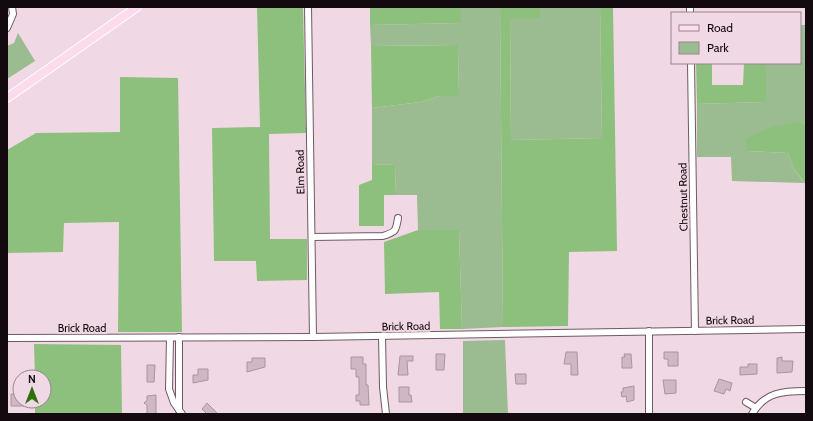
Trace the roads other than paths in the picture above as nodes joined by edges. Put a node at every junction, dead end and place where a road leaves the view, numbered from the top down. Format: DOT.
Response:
graph roads {
  1 [pos="12,7"];
  2 [pos="137,7"];
  3 [pos="308,7"];
  4 [pos="7,28"];
  5 [pos="691,64"];
  6 [pos="7,98"];
  7 [pos="398,218"];
  8 [pos="312,237"];
  9 [pos="806,329"];
  10 [pos="695,330"];
  11 [pos="648,331"];
  12 [pos="382,336"];
  13 [pos="313,337"];
  14 [pos="7,338"];
  15 [pos="170,338"];
  16 [pos="180,338"];
  17 [pos="806,391"];
  18 [pos="746,402"];
  19 [pos="756,408"];
  20 [pos="181,412"];
  21 [pos="386,414"];
  22 [pos="649,414"];
  23 [pos="752,414"];
  1 -- 4 [label="street"];
  2 -- 6 [label="main road"];
  3 -- 8 [label="street, Elm Road"];
  5 -- 10 [label="street, Chestnut Road"];
  7 -- 8 [label="street"];
  8 -- 13 [label="street, Elm Road"];
  9 -- 10 [label="street, Brick Road"];
  10 -- 11 [label="street, Brick Road"];
  11 -- 12 [label="street, Brick Road"];
  11 -- 22 [label="street"];
  12 -- 13 [label="street, Brick Road"];
  12 -- 21 [label="street"];
  13 -- 16 [label="street, Brick Road"];
  14 -- 15 [label="street, Brick Road"];
  15 -- 16 [label="street, Brick Road"];
  15 -- 20 [label="street"];
  16 -- 20 [label="street"];
  17 -- 19 [label="street"];
  18 -- 19 [label="street"];
  19 -- 23 [label="street"];
}
